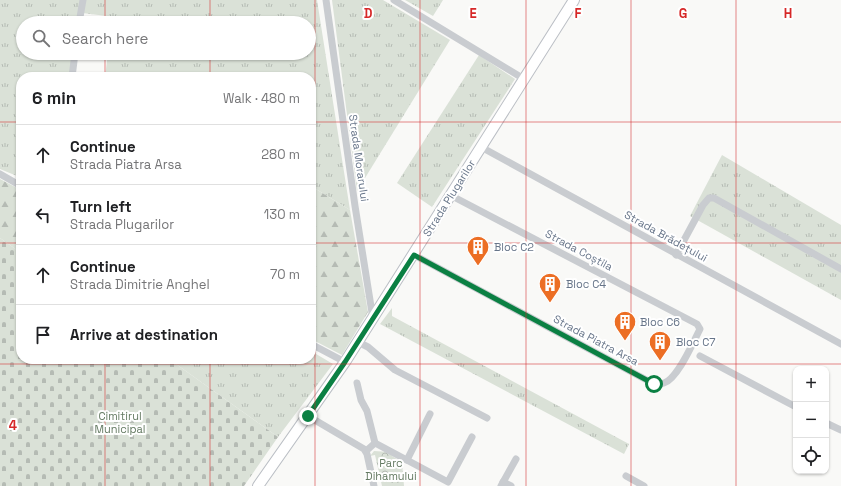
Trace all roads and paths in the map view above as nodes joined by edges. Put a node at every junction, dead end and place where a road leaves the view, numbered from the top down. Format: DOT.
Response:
graph roads {
  1 [pos="83,0"];
  2 [pos="326,0"];
  3 [pos="394,0"];
  4 [pos="574,0"];
  5 [pos="81,16"];
  6 [pos="74,60"];
  7 [pos="73,72"];
  8 [pos="524,79"];
  9 [pos="481,147"];
  10 [pos="0,174"];
  11 [pos="16,183"];
  12 [pos="450,195"];
  13 [pos="414,255"];
  14 [pos="676,255"];
  15 [pos="841,269"];
  16 [pos="373,318"];
  17 [pos="697,324"];
  18 [pos="358,342"];
  19 [pos="841,344"];
  20 [pos="316,347"];
  21 [pos="700,356"];
  22 [pos="345,362"];
  23 [pos="357,383"];
  24 [pos="793,405"];
  25 [pos="430,414"];
  26 [pos="308,416"];
  27 [pos="487,418"];
  28 [pos="829,424"];
  29 [pos="841,430"];
  30 [pos="472,436"];
  31 [pos="375,443"];
  32 [pos="366,451"];
  33 [pos="516,458"];
  34 [pos="407,460"];
  35 [pos="626,476"];
  36 [pos="502,484"];
  37 [pos="258,486"];
  38 [pos="374,486"];
  39 [pos="511,486"];
  40 [pos="644,486"];
  1 -- 5 [label="street"];
  2 -- 16 [label="street, Strada Morarului"];
  3 -- 8 [label="street"];
  4 -- 8 [label="street, Strada Plugarilor"];
  6 -- 7 [label="street"];
  8 -- 9 [label="street, Strada Plugarilor"];
  9 -- 12 [label="street, Strada Plugarilor"];
  9 -- 14 [label="street, Strada Brădețului"];
  10 -- 11 [label="street"];
  12 -- 13 [label="street, Strada Plugarilor"];
  12 -- 17 [label="street, Strada Coștila"];
  13 -- 16 [label="street, Strada Plugarilor"];
  13 -- 17 [label="street, Strada Piatra Arsa"];
  14 -- 15 [label="street"];
  14 -- 19 [label="street, Strada Brădețului"];
  16 -- 18 [label="street, Strada Plugarilor"];
  18 -- 22 [label="street, Strada Plugarilor"];
  18 -- 27 [label="street"];
  20 -- 22 [label="street"];
  21 -- 24 [label="street"];
  22 -- 26 [label="street, Strada Plugarilor"];
  23 -- 31 [label="street"];
  25 -- 34 [label="street"];
  26 -- 32 [label="street"];
  26 -- 37 [label="street, Strada Plugarilor"];
  28 -- 29 [label="street"];
  30 -- 34 [label="street"];
  31 -- 32 [label="street"];
  31 -- 34 [label="street"];
  32 -- 38 [label="street"];
  33 -- 36 [label="street"];
  35 -- 40 [label="street"];
  36 -- 39 [label="street"];
}
